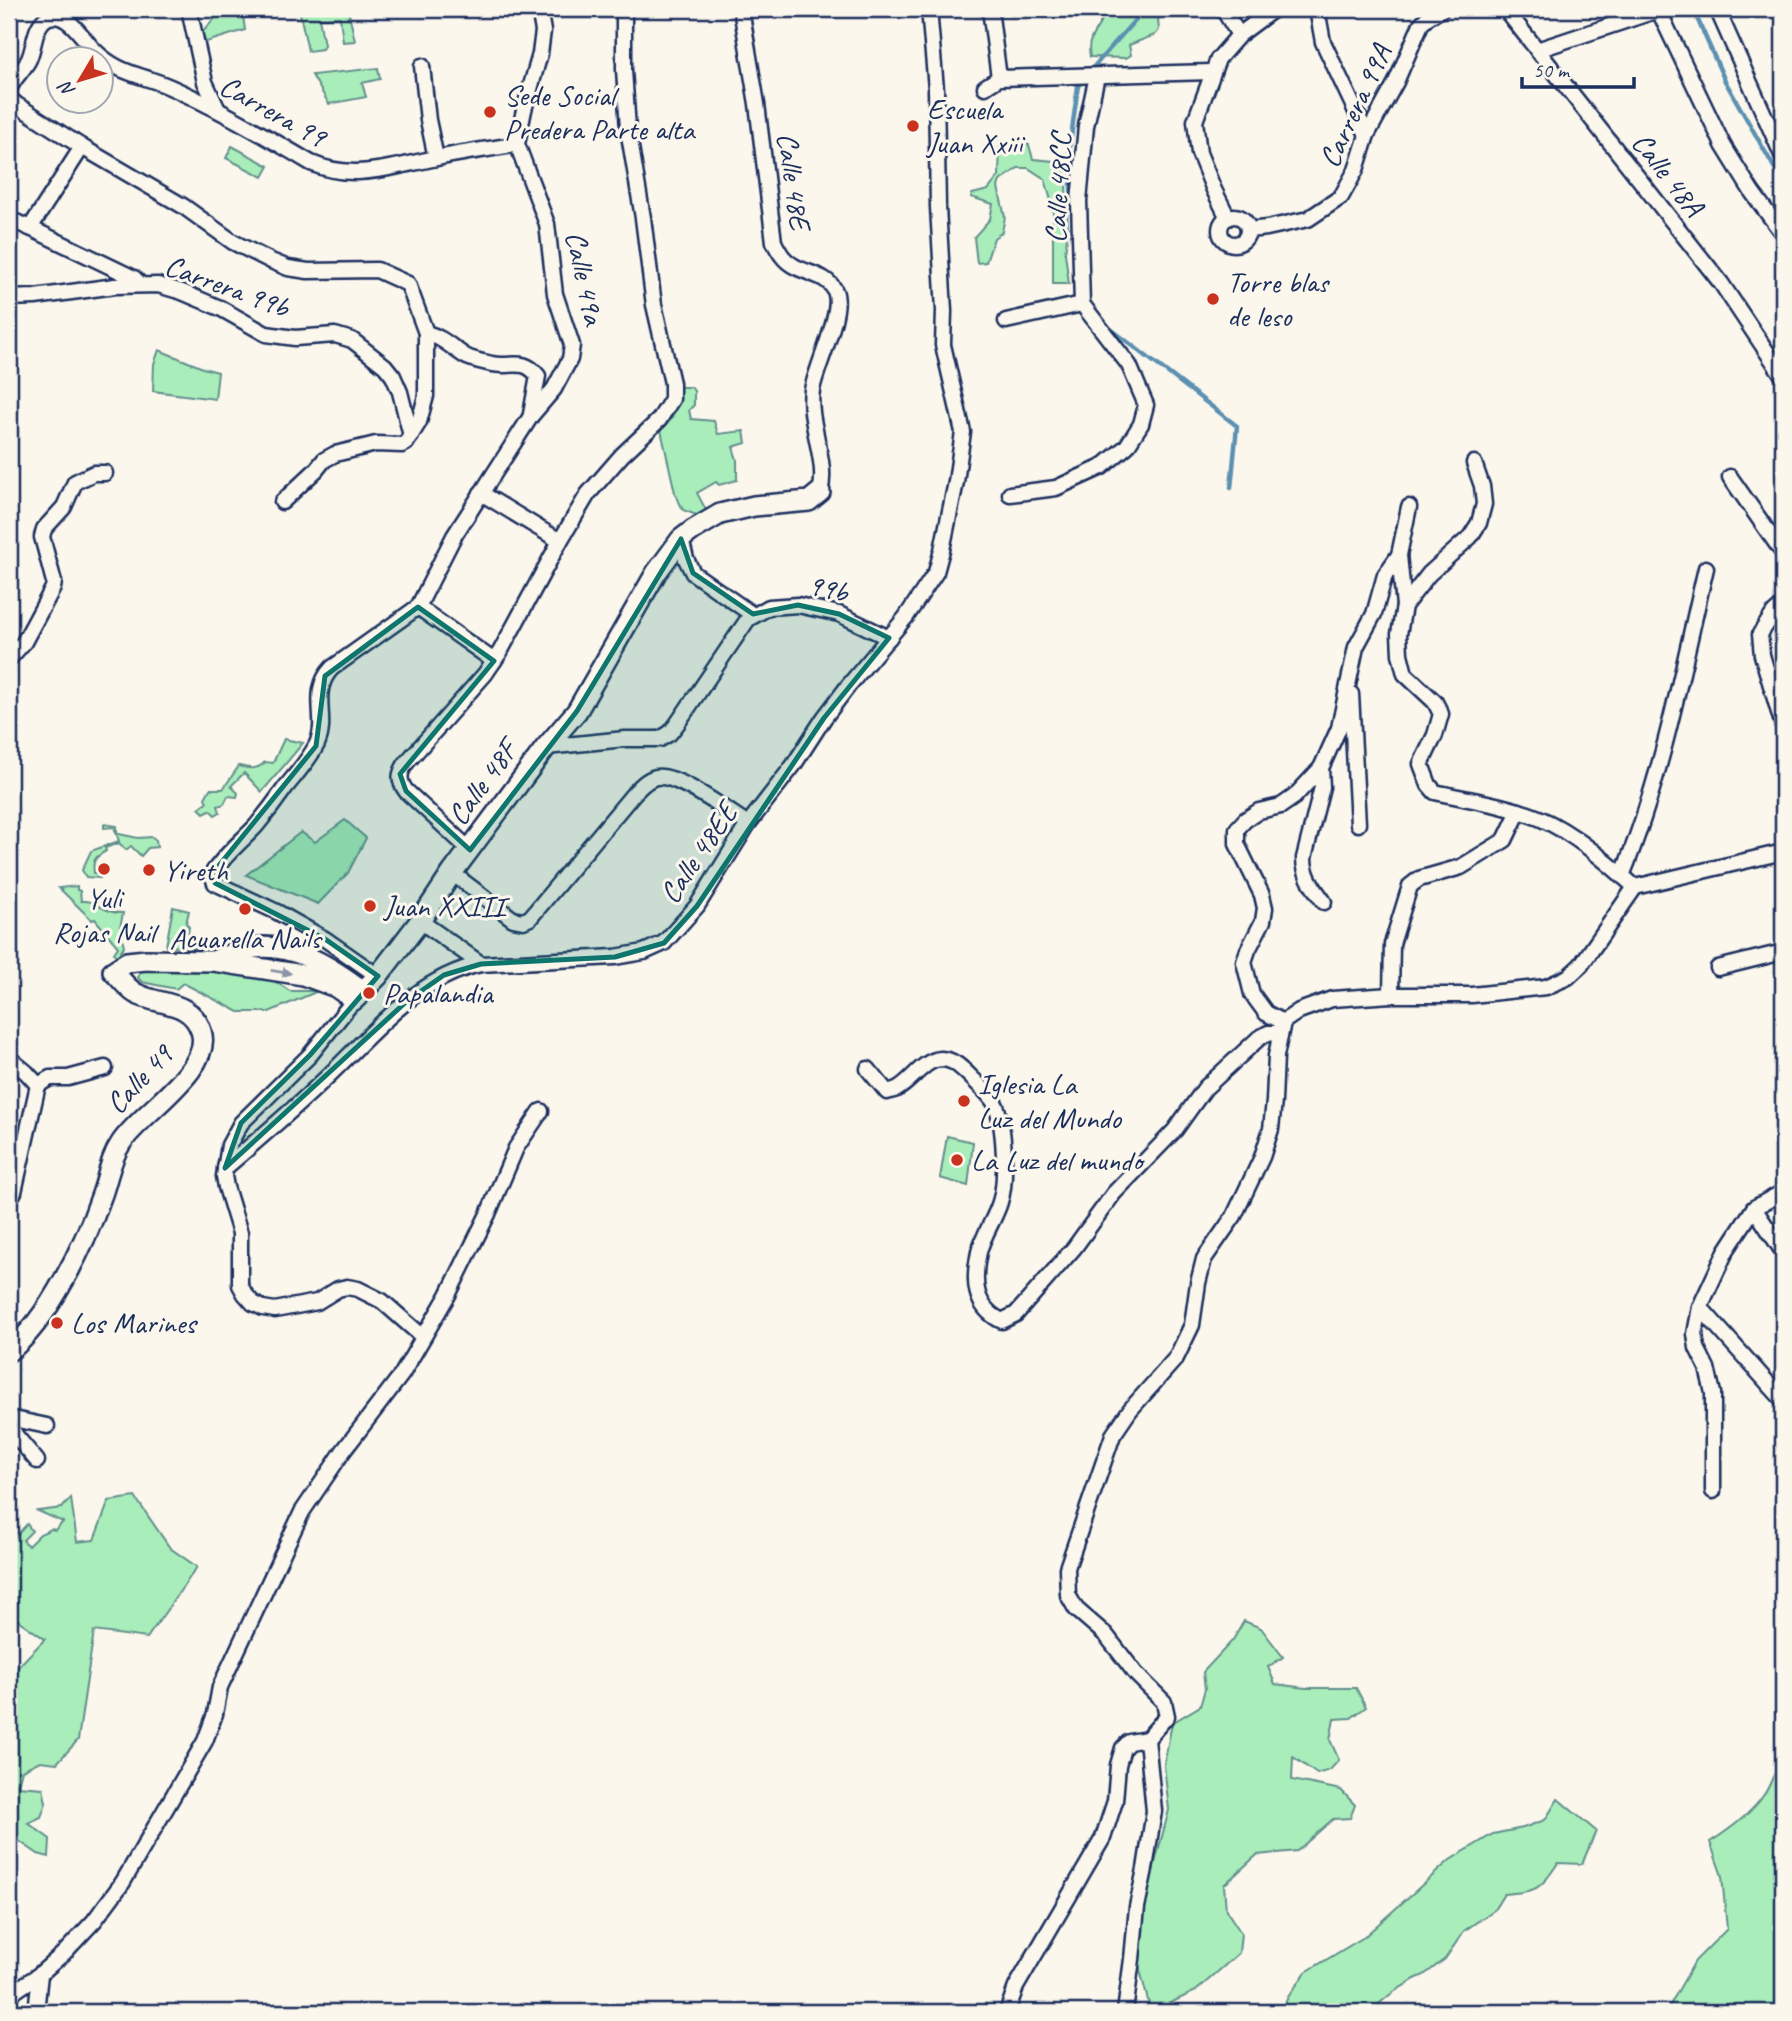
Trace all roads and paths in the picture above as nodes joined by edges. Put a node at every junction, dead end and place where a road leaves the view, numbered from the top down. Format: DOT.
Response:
graph roads {
  1 [pos="190,9"];
  2 [pos="539,9"];
  3 [pos="624,9"];
  4 [pos="741,9"];
  5 [pos="929,9"];
  6 [pos="990,9"];
  7 [pos="1223,9"];
  8 [pos="1273,9"];
  9 [pos="1317,9"];
  10 [pos="1443,9"];
  11 [pos="1505,9"];
  12 [pos="1658,9"];
  13 [pos="1717,9"];
  14 [pos="1239,35"];
  15 [pos="1537,50"];
  16 [pos="422,66"];
  17 [pos="1211,72"];
  18 [pos="1095,76"];
  19 [pos="999,78"];
  20 [pos="985,87"];
  21 [pos="9,90"];
  22 [pos="9,95"];
  23 [pos="218,110"];
  24 [pos="1367,135"];
  25 [pos="517,144"];
  26 [pos="82,147"];
  27 [pos="1783,157"];
  28 [pos="436,158"];
  29 [pos="1228,218"];
  30 [pos="9,219"];
  31 [pos="30,228"];
  32 [pos="1248,229"];
  33 [pos="1783,234"];
  34 [pos="140,284"];
  35 [pos="9,298"];
  36 [pos="1082,304"];
  37 [pos="1006,321"];
  38 [pos="426,333"];
  39 [pos="1783,376"];
  40 [pos="531,415"];
  41 [pos="411,436"];
  42 [pos="1474,463"];
  43 [pos="105,473"];
  44 [pos="1730,477"];
  45 [pos="481,492"];
  46 [pos="820,492"];
  47 [pos="1010,494"];
  48 [pos="282,502"];
  49 [pos="1409,507"];
  50 [pos="681,539"];
  51 [pos="560,541"];
  52 [pos="1783,554"];
  53 [pos="1399,555"];
  54 [pos="1706,568"];
  55 [pos="1783,605"];
  56 [pos="1404,606"];
  57 [pos="418,607"];
  58 [pos="753,615"];
  59 [pos="889,638"];
  60 [pos="9,659"];
  61 [pos="494,661"];
  62 [pos="1350,676"];
  63 [pos="1783,726"];
  64 [pos="546,747"];
  65 [pos="1321,768"];
  66 [pos="1519,811"];
  67 [pos="748,824"];
  68 [pos="1358,824"];
  69 [pos="470,850"];
  70 [pos="1783,852"];
  71 [pos="452,873"];
  72 [pos="1622,876"];
  73 [pos="1635,887"];
  74 [pos="1324,902"];
  75 [pos="420,921"];
  76 [pos="1783,952"];
  77 [pos="481,964"];
  78 [pos="1718,968"];
  79 [pos="378,976"];
  80 [pos="358,995"];
  81 [pos="1391,995"];
  82 [pos="1281,1027"];
  83 [pos="9,1058"];
  84 [pos="105,1068"];
  85 [pos="868,1069"];
  86 [pos="38,1085"];
  87 [pos="541,1111"];
  88 [pos="225,1168"];
  89 [pos="1783,1192"];
  90 [pos="9,1200"];
  91 [pos="1754,1208"];
  92 [pos="1783,1252"];
  93 [pos="1700,1307"];
  94 [pos="423,1337"];
  95 [pos="9,1351"];
  96 [pos="1783,1399"];
  97 [pos="9,1421"];
  98 [pos="47,1426"];
  99 [pos="37,1461"];
  100 [pos="1713,1491"];
  101 [pos="1147,1739"];
  102 [pos="40,1974"];
  103 [pos="9,1995"];
  104 [pos="36,2012"];
  105 [pos="1007,2012"];
  106 [pos="1125,2012"];
  1 -- 23 [label="street"];
  2 -- 25 [label="street"];
  3 -- 51 [label="street"];
  4 -- 46 [label="street, Calle 48E"];
  5 -- 59 [label="street, Calle 48EE"];
  6 -- 19 [label="street"];
  7 -- 14 [label="street"];
  8 -- 14 [label="street"];
  9 -- 24 [label="street"];
  10 -- 24 [label="street, Carrera 99A"];
  11 -- 15 [label="street, Calle 48A"];
  12 -- 15 [label="street"];
  12 -- 33 [label="street"];
  13 -- 27 [label="street"];
  14 -- 17 [label="street"];
  15 -- 39 [label="street, Calle 48A"];
  16 -- 28 [label="street"];
  17 -- 18 [label="street"];
  17 -- 29 [label="street"];
  18 -- 19 [label="street"];
  18 -- 36 [label="street, Calle 48CC"];
  19 -- 20 [label="street"];
  21 -- 23 [label="street, Carrera 99"];
  22 -- 26 [label="street"];
  23 -- 28 [label="street, Carrera 99"];
  24 -- 32 [label="street, Carrera 99A"];
  25 -- 28 [label="street, Carrera 99"];
  25 -- 40 [label="street, Calle 49a"];
  26 -- 31 [label="street"];
  26 -- 38 [label="street"];
  29 -- 32 [label="street"];
  29 -- 32 [label="street"];
  30 -- 31 [label="street"];
  31 -- 34 [label="street"];
  34 -- 35 [label="street, Carrera 99b"];
  34 -- 41 [label="street, Carrera 99b"];
  36 -- 37 [label="street"];
  36 -- 47 [label="street"];
  38 -- 40 [label="street"];
  38 -- 41 [label="street"];
  40 -- 45 [label="street, Calle 49a"];
  41 -- 48 [label="street"];
  42 -- 56 [label="street"];
  43 -- 60 [label="street"];
  44 -- 52 [label="street"];
  45 -- 51 [label="street"];
  45 -- 57 [label="street, Calle 49a"];
  46 -- 50 [label="street, Calle 48F"];
  49 -- 53 [label="street"];
  50 -- 58 [label="street"];
  50 -- 64 [label="street, Calle 48F"];
  51 -- 61 [label="street"];
  53 -- 56 [label="street"];
  53 -- 62 [label="street"];
  54 -- 72 [label="street"];
  55 -- 63 [label="street"];
  56 -- 66 [label="street"];
  57 -- 61 [label="street"];
  57 -- 79 [label="street"];
  58 -- 59 [label="street, 99b"];
  58 -- 64 [label="street"];
  59 -- 67 [label="street, Calle 48EE"];
  61 -- 69 [label="street"];
  62 -- 65 [label="street"];
  62 -- 68 [label="street"];
  64 -- 69 [label="street, Calle 48F"];
  65 -- 74 [label="street"];
  65 -- 82 [label="street"];
  66 -- 72 [label="street"];
  66 -- 81 [label="street"];
  67 -- 71 [label="street"];
  67 -- 77 [label="street, Calle 48EE"];
  69 -- 71 [label="street, Calle 48F"];
  70 -- 73 [label="street"];
  71 -- 75 [label="street, Calle 48F"];
  72 -- 73 [label="street"];
  73 -- 81 [label="street"];
  75 -- 77 [label="street"];
  75 -- 79 [label="street, Calle 48F"];
  76 -- 78 [label="street"];
  77 -- 88 [label="street, Calle 48EE"];
  79 -- 80 [label="street, Calle 48F"];
  80 -- 88 [label="street, Calle 48F"];
  80 -- 95 [label="street, Calle 49"];
  81 -- 82 [label="street"];
  82 -- 85 [label="street"];
  82 -- 101 [label="street"];
  83 -- 86 [label="street"];
  84 -- 86 [label="street"];
  86 -- 90 [label="street"];
  87 -- 94 [label="street"];
  88 -- 94 [label="street"];
  89 -- 91 [label="street"];
  91 -- 92 [label="street"];
  91 -- 93 [label="street"];
  93 -- 96 [label="street"];
  93 -- 100 [label="street"];
  94 -- 102 [label="street"];
  97 -- 98 [label="street"];
  97 -- 99 [label="street"];
  101 -- 105 [label="street"];
  101 -- 106 [label="street"];
  102 -- 103 [label="street"];
  102 -- 104 [label="street"];
}
